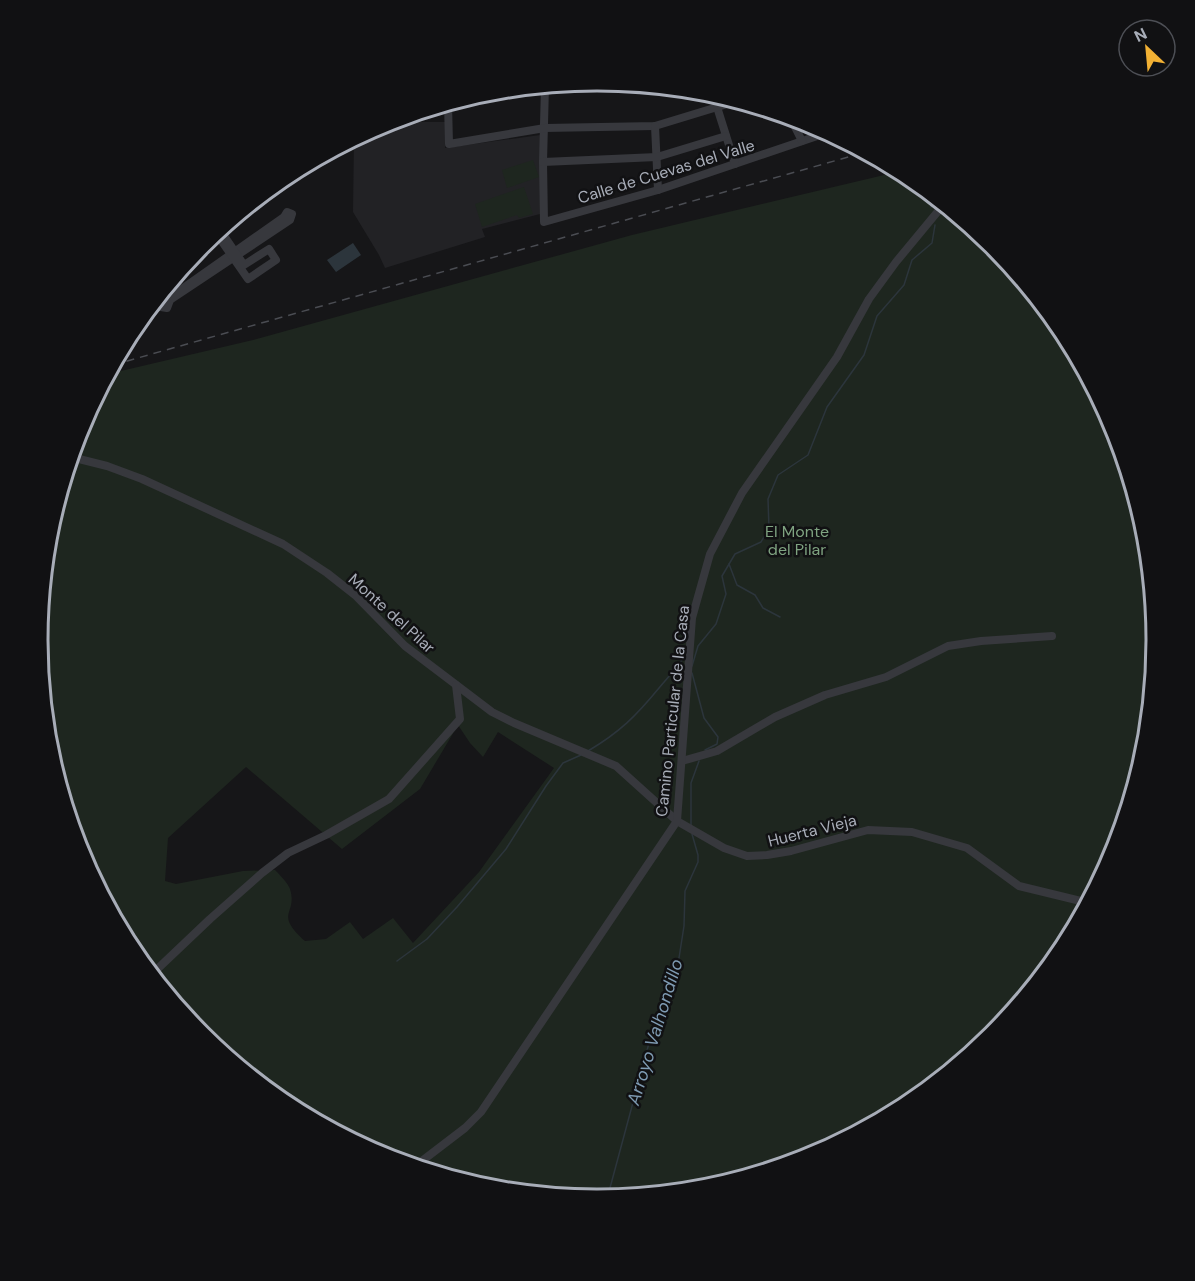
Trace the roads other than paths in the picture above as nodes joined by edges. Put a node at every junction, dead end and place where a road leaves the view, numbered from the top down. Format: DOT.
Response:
graph roads {
  1 [pos="545,94"];
  2 [pos="721,106"];
  3 [pos="717,107"];
  4 [pos="448,112"];
  5 [pos="655,126"];
  6 [pos="545,128"];
  7 [pos="796,128"];
  8 [pos="726,135"];
  9 [pos="816,136"];
  10 [pos="802,141"];
  11 [pos="657,157"];
  12 [pos="543,162"];
  13 [pos="735,164"];
  14 [pos="658,190"];
  15 [pos="939,210"];
  16 [pos="224,237"];
  17 [pos="222,240"];
  18 [pos="234,255"];
  19 [pos="168,298"];
  20 [pos="161,307"];
  21 [pos="79,459"];
  22 [pos="1052,636"];
  23 [pos="456,685"];
  24 [pos="682,761"];
  25 [pos="677,821"];
  26 [pos="708,840"];
  27 [pos="1081,901"];
  28 [pos="158,969"];
  29 [pos="422,1161"];
  1 -- 6 [label="street"];
  2 -- 3 [label="street"];
  3 -- 5 [label="street"];
  3 -- 8 [label="street"];
  4 -- 6 [label="street"];
  5 -- 6 [label="street"];
  5 -- 11 [label="street"];
  6 -- 12 [label="street"];
  7 -- 10 [label="street"];
  8 -- 11 [label="street"];
  8 -- 13 [label="street"];
  9 -- 10 [label="street, Calle de Cuevas del Valle"];
  10 -- 13 [label="street, Calle de Cuevas del Valle"];
  11 -- 12 [label="street"];
  11 -- 14 [label="street"];
  12 -- 14 [label="street, Calle de Cuevas del Valle"];
  13 -- 14 [label="street, Calle de Cuevas del Valle"];
  15 -- 24 [label="street, Camino Particular de la Casa"];
  16 -- 18 [label="street"];
  17 -- 18 [label="street"];
  18 -- 18 [label="street"];
  18 -- 18 [label="street"];
  18 -- 19 [label="street"];
  18 -- 20 [label="street"];
  21 -- 23 [label="street, Monte del Pilar"];
  22 -- 24 [label="street"];
  23 -- 25 [label="street, Monte del Pilar"];
  23 -- 28 [label="street"];
  24 -- 25 [label="street, Camino Particular de la Casa"];
  25 -- 26 [label="street, Monte del Pilar"];
  25 -- 29 [label="street, Camino Particular de la Casa"];
  26 -- 27 [label="street, Huerta Vieja"];
}
